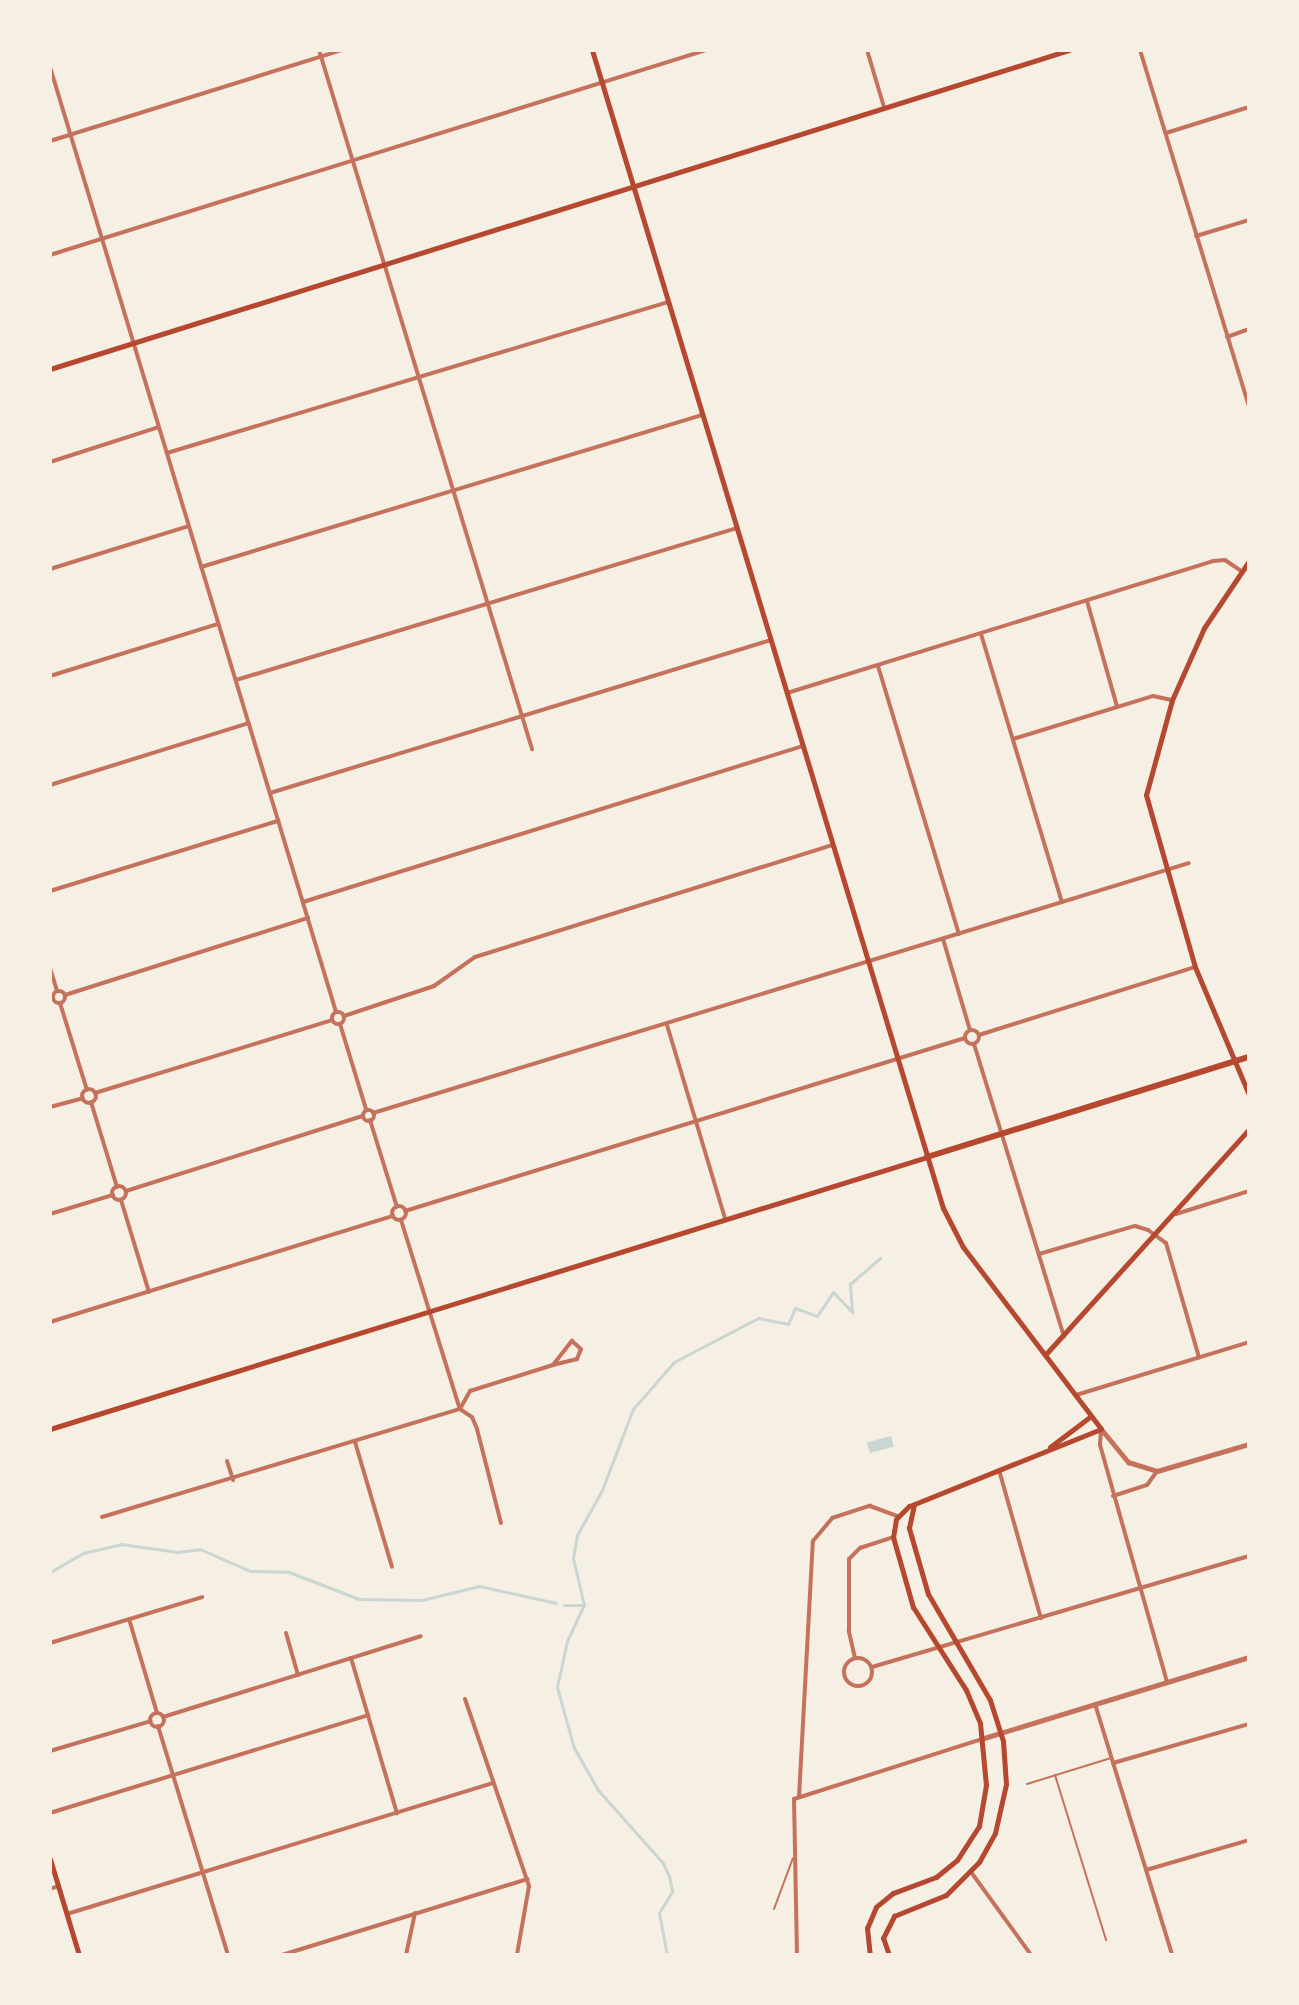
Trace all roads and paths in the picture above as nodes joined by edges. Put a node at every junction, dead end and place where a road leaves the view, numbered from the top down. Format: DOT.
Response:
graph roads {
  1 [pos="319,50"];
  2 [pos="343,50"];
  3 [pos="592,50"];
  4 [pos="706,50"];
  5 [pos="867,50"];
  6 [pos="1069,50"];
  7 [pos="1140,50"];
  8 [pos="321,57"];
  9 [pos="50,67"];
  10 [pos="602,83"];
  11 [pos="884,107"];
  12 [pos="1249,107"];
  13 [pos="1166,133"];
  14 [pos="70,135"];
  15 [pos="50,141"];
  16 [pos="353,161"];
  17 [pos="633,185"];
  18 [pos="1249,220"];
  19 [pos="1196,236"];
  20 [pos="101,238"];
  21 [pos="50,255"];
  22 [pos="385,265"];
  23 [pos="668,302"];
  24 [pos="1249,329"];
  25 [pos="1227,337"];
  26 [pos="133,342"];
  27 [pos="50,369"];
  28 [pos="420,378"];
  29 [pos="1249,406"];
  30 [pos="702,415"];
  31 [pos="159,427"];
  32 [pos="167,453"];
  33 [pos="50,462"];
  34 [pos="454,491"];
  35 [pos="189,526"];
  36 [pos="737,528"];
  37 [pos="1249,561"];
  38 [pos="201,567"];
  39 [pos="50,569"];
  40 [pos="1240,570"];
  41 [pos="1087,601"];
  42 [pos="488,603"];
  43 [pos="218,624"];
  44 [pos="981,634"];
  45 [pos="771,640"];
  46 [pos="878,666"];
  47 [pos="50,676"];
  48 [pos="236,680"];
  49 [pos="787,693"];
  50 [pos="1172,700"];
  51 [pos="1117,706"];
  52 [pos="522,716"];
  53 [pos="249,723"];
  54 [pos="1013,739"];
  55 [pos="803,746"];
  56 [pos="532,749"];
  57 [pos="50,785"];
  58 [pos="270,793"];
  59 [pos="278,821"];
  60 [pos="833,845"];
  61 [pos="1189,863"];
  62 [pos="1164,871"];
  63 [pos="50,891"];
  64 [pos="303,902"];
  65 [pos="1062,902"];
  66 [pos="308,918"];
  67 [pos="959,934"];
  68 [pos="943,939"];
  69 [pos="868,962"];
  70 [pos="1195,967"];
  71 [pos="50,968"];
  72 [pos="57,991"];
  73 [pos="65,995"];
  74 [pos="51,999"];
  75 [pos="60,1003"];
  76 [pos="336,1012"];
  77 [pos="344,1016"];
  78 [pos="332,1020"];
  79 [pos="340,1024"];
  80 [pos="667,1024"];
  81 [pos="970,1030"];
  82 [pos="979,1035"];
  83 [pos="965,1038"];
  84 [pos="974,1044"];
  85 [pos="1249,1057"];
  86 [pos="898,1059"];
  87 [pos="1236,1061"];
  88 [pos="87,1090"];
  89 [pos="95,1093"];
  90 [pos="1249,1095"];
  91 [pos="83,1098"];
  92 [pos="91,1102"];
  93 [pos="50,1107"];
  94 [pos="366,1109"];
  95 [pos="373,1113"];
  96 [pos="362,1116"];
  97 [pos="370,1120"];
  98 [pos="697,1122"];
  99 [pos="1249,1129"];
  100 [pos="1002,1134"];
  101 [pos="927,1157"];
  102 [pos="117,1187"];
  103 [pos="126,1191"];
  104 [pos="1249,1191"];
  105 [pos="113,1195"];
  106 [pos="121,1200"];
  107 [pos="397,1207"];
  108 [pos="405,1211"];
  109 [pos="50,1214"];
  110 [pos="1176,1214"];
  111 [pos="393,1216"];
  112 [pos="725,1218"];
  113 [pos="401,1220"];
  114 [pos="1156,1236"];
  115 [pos="1039,1255"];
  116 [pos="149,1292"];
  117 [pos="429,1312"];
  118 [pos="50,1322"];
  119 [pos="1064,1336"];
  120 [pos="1249,1342"];
  121 [pos="1045,1355"];
  122 [pos="1199,1357"];
  123 [pos="553,1365"];
  124 [pos="1076,1395"];
  125 [pos="460,1409"];
  126 [pos="1091,1416"];
  127 [pos="50,1429"];
  128 [pos="1101,1429"];
  129 [pos="355,1442"];
  130 [pos="1249,1444"];
  131 [pos="1045,1451"];
  132 [pos="227,1461"];
  133 [pos="999,1469"];
  134 [pos="1157,1471"];
  135 [pos="233,1480"];
  136 [pos="1113,1496"];
  137 [pos="914,1504"];
  138 [pos="898,1516"];
  139 [pos="102,1517"];
  140 [pos="501,1523"];
  141 [pos="893,1537"];
  142 [pos="1249,1556"];
  143 [pos="392,1567"];
  144 [pos="1140,1588"];
  145 [pos="202,1597"];
  146 [pos="1041,1618"];
  147 [pos="129,1619"];
  148 [pos="286,1633"];
  149 [pos="421,1636"];
  150 [pos="957,1642"];
  151 [pos="50,1643"];
  152 [pos="937,1648"];
  153 [pos="1249,1657"];
  154 [pos="351,1658"];
  155 [pos="855,1658"];
  156 [pos="872,1667"];
  157 [pos="298,1675"];
  158 [pos="1167,1682"];
  159 [pos="465,1699"];
  160 [pos="1095,1704"];
  161 [pos="157,1713"];
  162 [pos="368,1715"];
  163 [pos="163,1717"];
  164 [pos="151,1721"];
  165 [pos="1249,1724"];
  166 [pos="158,1726"];
  167 [pos="1002,1733"];
  168 [pos="984,1738"];
  169 [pos="50,1751"];
  170 [pos="1113,1760"];
  171 [pos="173,1775"];
  172 [pos="1055,1775"];
  173 [pos="493,1783"];
  174 [pos="1027,1784"];
  175 [pos="799,1797"];
  176 [pos="50,1813"];
  177 [pos="397,1813"];
  178 [pos="1249,1840"];
  179 [pos="793,1858"];
  180 [pos="50,1859"];
  181 [pos="1146,1870"];
  182 [pos="971,1872"];
  183 [pos="203,1873"];
  184 [pos="527,1879"];
  185 [pos="58,1886"];
  186 [pos="50,1889"];
  187 [pos="774,1909"];
  188 [pos="415,1913"];
  189 [pos="67,1914"];
  190 [pos="1106,1940"];
  191 [pos="79,1955"];
  192 [pos="228,1955"];
  193 [pos="282,1955"];
  194 [pos="406,1955"];
  195 [pos="517,1955"];
  196 [pos="797,1955"];
  197 [pos="870,1955"];
  198 [pos="889,1955"];
  199 [pos="1031,1955"];
  200 [pos="1172,1955"];
  1 -- 8 [label="street"];
  2 -- 8 [label="street"];
  3 -- 10 [label="main road"];
  4 -- 10 [label="street"];
  5 -- 11 [label="street"];
  6 -- 11 [label="main road"];
  7 -- 13 [label="street"];
  8 -- 14 [label="street"];
  8 -- 16 [label="street"];
  9 -- 14 [label="street"];
  10 -- 16 [label="street"];
  10 -- 17 [label="main road"];
  11 -- 17 [label="main road"];
  12 -- 13 [label="street"];
  13 -- 19 [label="street"];
  14 -- 15 [label="street"];
  14 -- 20 [label="street"];
  16 -- 20 [label="street"];
  16 -- 22 [label="street"];
  17 -- 22 [label="main road"];
  17 -- 23 [label="main road"];
  18 -- 19 [label="street"];
  19 -- 25 [label="street"];
  20 -- 21 [label="street"];
  20 -- 26 [label="street"];
  22 -- 26 [label="main road"];
  22 -- 28 [label="street"];
  23 -- 28 [label="street"];
  23 -- 30 [label="main road"];
  24 -- 25 [label="street"];
  25 -- 29 [label="street"];
  26 -- 27 [label="main road"];
  26 -- 31 [label="street"];
  28 -- 32 [label="street"];
  28 -- 34 [label="street"];
  30 -- 34 [label="street"];
  30 -- 36 [label="main road"];
  31 -- 32 [label="street"];
  31 -- 33 [label="street"];
  32 -- 35 [label="street"];
  34 -- 38 [label="street"];
  34 -- 42 [label="street"];
  35 -- 38 [label="street"];
  35 -- 39 [label="street"];
  36 -- 42 [label="street"];
  36 -- 45 [label="main road"];
  37 -- 40 [label="main road"];
  38 -- 43 [label="street"];
  40 -- 41 [label="street"];
  40 -- 50 [label="main road"];
  41 -- 44 [label="street"];
  41 -- 51 [label="street"];
  42 -- 48 [label="street"];
  42 -- 52 [label="street"];
  43 -- 47 [label="street"];
  43 -- 48 [label="street"];
  44 -- 46 [label="street"];
  44 -- 54 [label="street"];
  45 -- 49 [label="main road"];
  45 -- 52 [label="street"];
  46 -- 49 [label="street"];
  46 -- 67 [label="street"];
  48 -- 53 [label="street"];
  49 -- 55 [label="main road"];
  50 -- 51 [label="street"];
  50 -- 62 [label="main road"];
  51 -- 54 [label="street"];
  52 -- 56 [label="street"];
  52 -- 58 [label="street"];
  53 -- 57 [label="street"];
  53 -- 58 [label="street"];
  54 -- 65 [label="street"];
  55 -- 60 [label="main road"];
  55 -- 64 [label="street"];
  58 -- 59 [label="street"];
  59 -- 63 [label="street"];
  59 -- 64 [label="street"];
  60 -- 69 [label="main road"];
  60 -- 77 [label="street"];
  61 -- 62 [label="street"];
  62 -- 65 [label="street"];
  62 -- 70 [label="main road"];
  64 -- 66 [label="street"];
  65 -- 67 [label="street"];
  66 -- 73 [label="street"];
  66 -- 76 [label="street"];
  67 -- 68 [label="street"];
  68 -- 69 [label="street"];
  68 -- 81 [label="street"];
  69 -- 80 [label="street"];
  69 -- 86 [label="main road"];
  70 -- 82 [label="street"];
  70 -- 87 [label="main road"];
  71 -- 72 [label="street"];
  72 -- 73 [label="street"];
  72 -- 74 [label="street"];
  73 -- 75 [label="street"];
  74 -- 75 [label="street"];
  75 -- 88 [label="street"];
  76 -- 77 [label="street"];
  76 -- 78 [label="street"];
  77 -- 79 [label="street"];
  78 -- 79 [label="street"];
  78 -- 89 [label="street"];
  79 -- 94 [label="street"];
  80 -- 95 [label="street"];
  80 -- 98 [label="street"];
  81 -- 82 [label="street"];
  81 -- 83 [label="street"];
  82 -- 84 [label="street"];
  83 -- 84 [label="street"];
  83 -- 86 [label="street"];
  84 -- 100 [label="street"];
  85 -- 87 [label="main road"];
  86 -- 98 [label="street"];
  86 -- 101 [label="main road"];
  87 -- 90 [label="main road"];
  87 -- 100 [label="main road"];
  88 -- 89 [label="street"];
  88 -- 91 [label="street"];
  89 -- 92 [label="street"];
  91 -- 92 [label="street"];
  91 -- 93 [label="street"];
  92 -- 102 [label="street"];
  94 -- 95 [label="street"];
  94 -- 96 [label="street"];
  95 -- 97 [label="street"];
  96 -- 97 [label="street"];
  96 -- 103 [label="street"];
  97 -- 107 [label="street"];
  98 -- 108 [label="street"];
  98 -- 112 [label="street"];
  99 -- 110 [label="main road"];
  100 -- 101 [label="main road"];
  100 -- 115 [label="street"];
  101 -- 112 [label="main road"];
  101 -- 121 [label="main road"];
  102 -- 103 [label="street"];
  102 -- 105 [label="street"];
  103 -- 106 [label="street"];
  104 -- 110 [label="street"];
  105 -- 106 [label="street"];
  105 -- 109 [label="street"];
  106 -- 116 [label="street"];
  107 -- 108 [label="street"];
  107 -- 111 [label="street"];
  108 -- 113 [label="street"];
  110 -- 114 [label="main road"];
  111 -- 113 [label="street"];
  111 -- 116 [label="street"];
  112 -- 117 [label="main road"];
  113 -- 117 [label="street"];
  114 -- 115 [label="street"];
  114 -- 119 [label="main road"];
  114 -- 122 [label="street"];
  115 -- 119 [label="street"];
  116 -- 118 [label="street"];
  117 -- 125 [label="street"];
  117 -- 127 [label="main road"];
  119 -- 121 [label="main road"];
  120 -- 122 [label="street"];
  121 -- 124 [label="main road"];
  122 -- 124 [label="street"];
  123 -- 123 [label="street"];
  123 -- 125 [label="street"];
  124 -- 126 [label="main road"];
  125 -- 129 [label="street"];
  125 -- 140 [label="street"];
  126 -- 128 [label="main road"];
  126 -- 131 [label="main road"];
  128 -- 131 [label="main road"];
  128 -- 134 [label="street"];
  128 -- 136 [label="street"];
  129 -- 135 [label="street"];
  129 -- 143 [label="street"];
  130 -- 134 [label="street"];
  131 -- 133 [label="main road"];
  132 -- 135 [label="street"];
  133 -- 137 [label="main road"];
  133 -- 146 [label="street"];
  134 -- 136 [label="street"];
  135 -- 139 [label="street"];
  136 -- 144 [label="street"];
  137 -- 138 [label="main road"];
  137 -- 150 [label="main road"];
  138 -- 141 [label="main road"];
  138 -- 175 [label="street"];
  141 -- 152 [label="main road"];
  141 -- 155 [label="street"];
  142 -- 144 [label="street"];
  144 -- 146 [label="street"];
  144 -- 158 [label="street"];
  145 -- 147 [label="street"];
  146 -- 150 [label="street"];
  147 -- 151 [label="street"];
  147 -- 161 [label="street"];
  148 -- 157 [label="street"];
  149 -- 154 [label="street"];
  150 -- 152 [label="street"];
  150 -- 167 [label="main road"];
  152 -- 156 [label="street"];
  152 -- 168 [label="main road"];
  153 -- 158 [label="street"];
  154 -- 157 [label="street"];
  154 -- 162 [label="street"];
  155 -- 156 [label="street"];
  155 -- 156 [label="street"];
  157 -- 163 [label="street"];
  158 -- 160 [label="street"];
  159 -- 173 [label="street"];
  160 -- 167 [label="street"];
  160 -- 170 [label="street"];
  161 -- 163 [label="street"];
  161 -- 164 [label="street"];
  162 -- 171 [label="street"];
  162 -- 177 [label="street"];
  163 -- 166 [label="street"];
  164 -- 166 [label="street"];
  164 -- 169 [label="street"];
  165 -- 170 [label="street"];
  166 -- 171 [label="street"];
  167 -- 168 [label="street"];
  167 -- 182 [label="main road"];
  168 -- 175 [label="street"];
  168 -- 197 [label="main road"];
  170 -- 172 [label="lane"];
  170 -- 181 [label="street"];
  171 -- 176 [label="street"];
  171 -- 183 [label="street"];
  172 -- 174 [label="lane"];
  172 -- 190 [label="lane"];
  173 -- 177 [label="street"];
  173 -- 184 [label="street"];
  175 -- 179 [label="street"];
  177 -- 183 [label="street"];
  178 -- 181 [label="street"];
  179 -- 187 [label="lane"];
  179 -- 196 [label="street"];
  180 -- 185 [label="main road"];
  181 -- 200 [label="street"];
  182 -- 198 [label="main road"];
  182 -- 199 [label="street"];
  183 -- 189 [label="street"];
  183 -- 192 [label="street"];
  184 -- 188 [label="street"];
  184 -- 195 [label="street"];
  185 -- 186 [label="street"];
  185 -- 189 [label="main road"];
  188 -- 193 [label="street"];
  188 -- 194 [label="street"];
  189 -- 191 [label="main road"];
}
